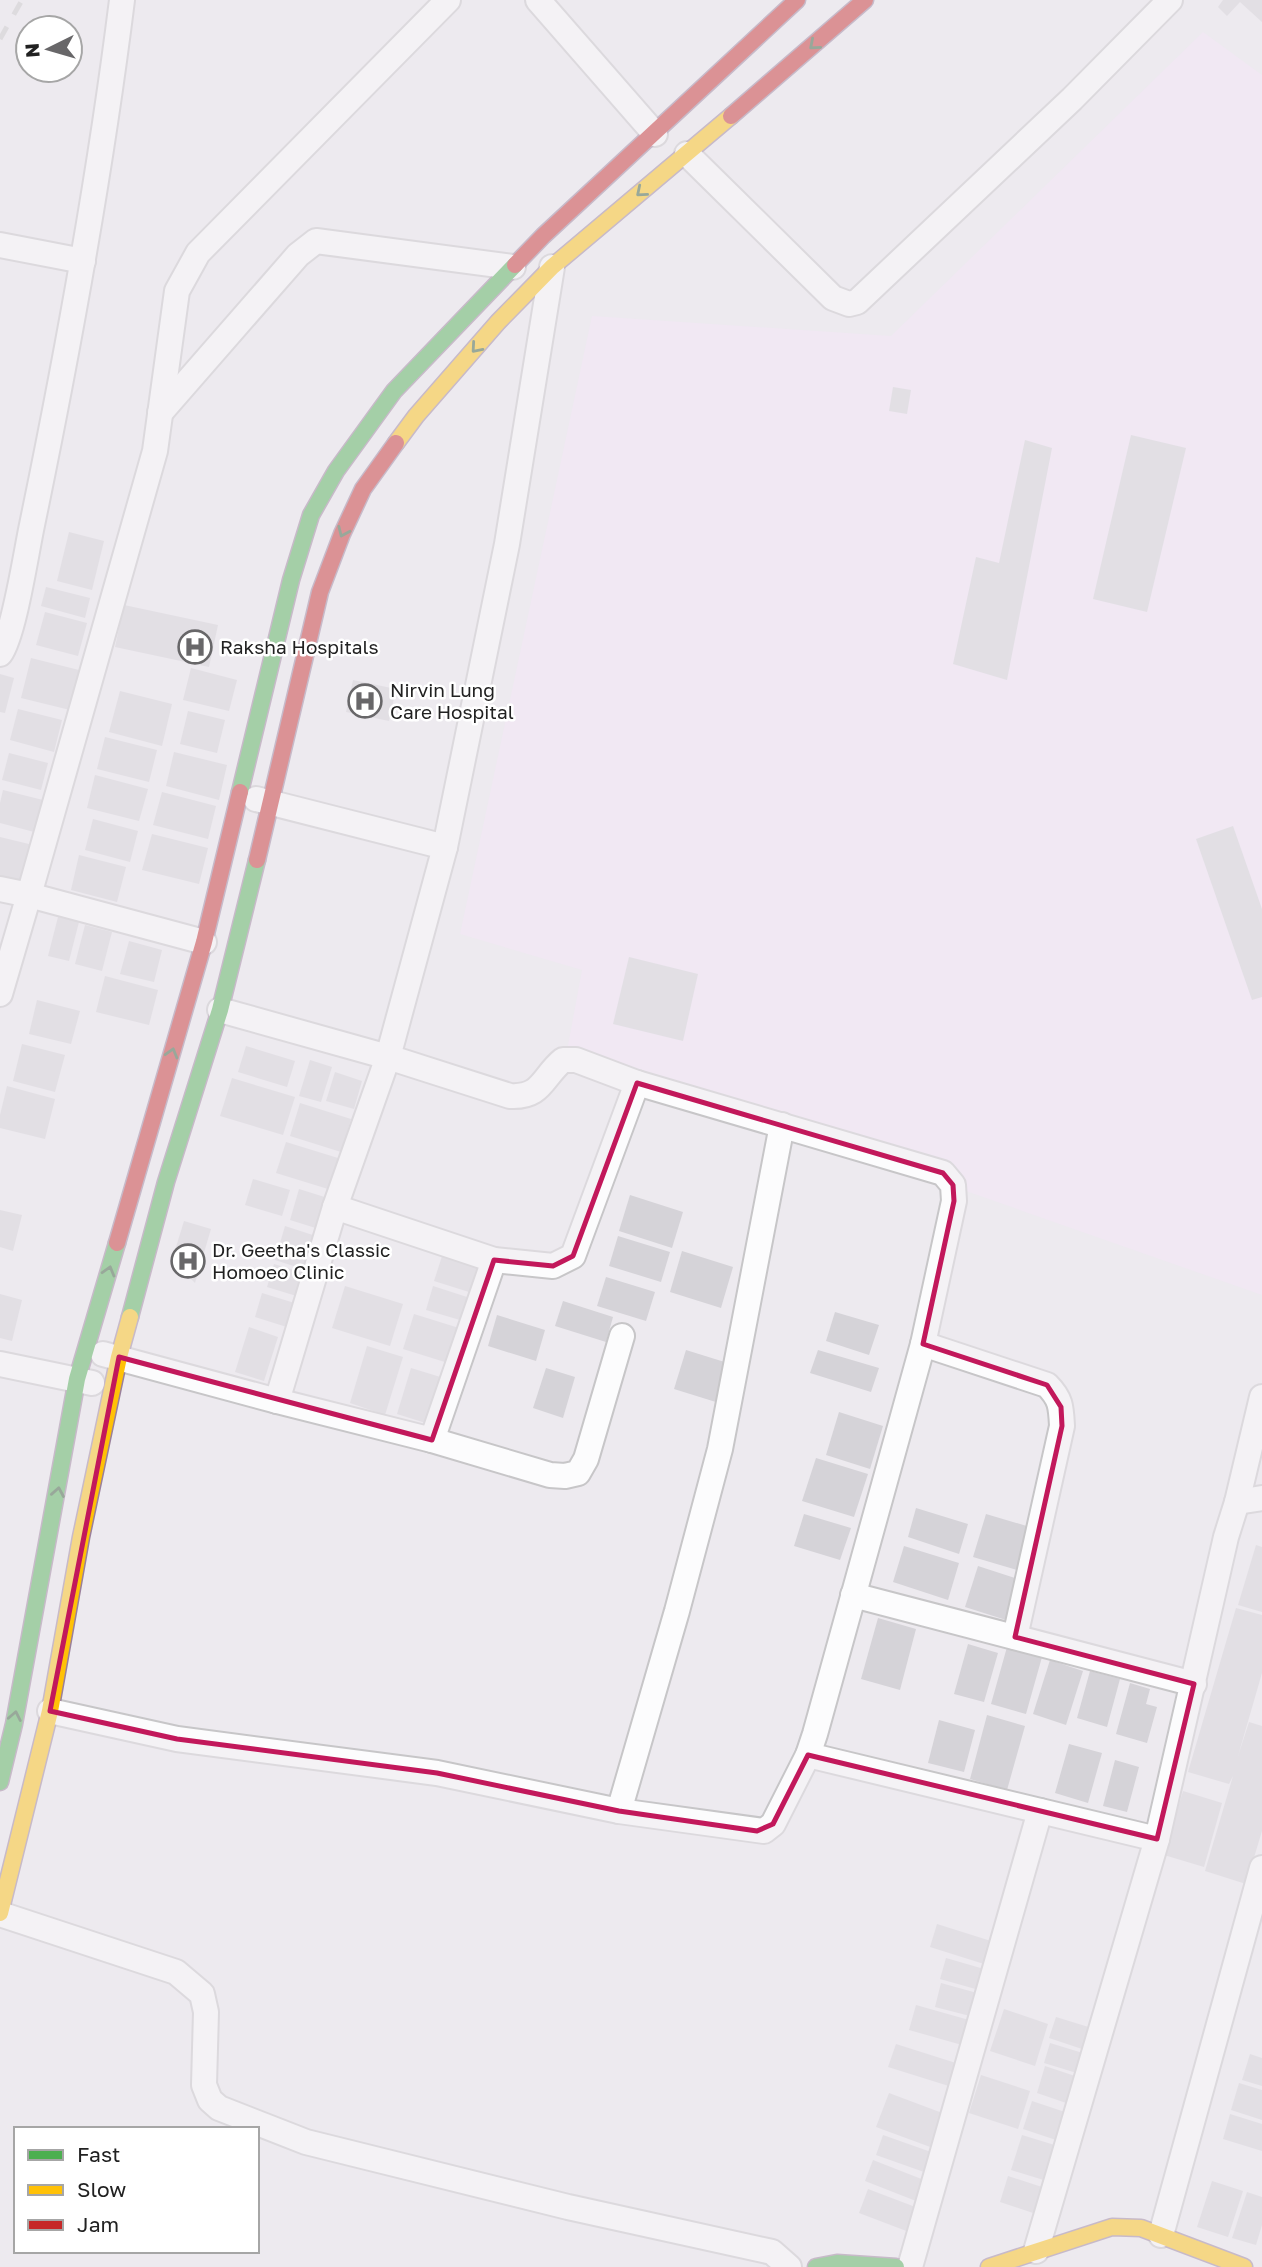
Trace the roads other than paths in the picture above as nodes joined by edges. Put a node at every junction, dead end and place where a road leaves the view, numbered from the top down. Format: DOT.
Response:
graph roads {
  1 [pos="122,0"];
  2 [pos="448,0"];
  3 [pos="538,0"];
  4 [pos="797,0"];
  5 [pos="866,0"];
  6 [pos="1170,0"];
  7 [pos="656,134"];
  8 [pos="687,154"];
  9 [pos="0,245"];
  10 [pos="83,261"];
  11 [pos="513,267"];
  12 [pos="552,267"];
  13 [pos="160,413"];
  14 [pos="0,654"];
  15 [pos="239,795"];
  16 [pos="270,802"];
  17 [pos="445,847"];
  18 [pos="0,889"];
  19 [pos="29,895"];
  20 [pos="204,942"];
  21 [pos="0,994"];
  22 [pos="220,1010"];
  23 [pos="388,1057"];
  24 [pos="637,1083"];
  25 [pos="782,1125"];
  26 [pos="335,1207"];
  27 [pos="494,1260"];
  28 [pos="622,1336"];
  29 [pos="923,1344"];
  30 [pos="86,1350"];
  31 [pos="119,1357"];
  32 [pos="0,1364"];
  33 [pos="78,1379"];
  34 [pos="113,1389"];
  35 [pos="1262,1396"];
  36 [pos="277,1401"];
  37 [pos="432,1440"];
  38 [pos="1262,1498"];
  39 [pos="1237,1502"];
  40 [pos="853,1595"];
  41 [pos="1015,1637"];
  42 [pos="1194,1684"];
  43 [pos="50,1711"];
  44 [pos="808,1755"];
  45 [pos="0,1782"];
  46 [pos="619,1811"];
  47 [pos="1040,1811"];
  48 [pos="1157,1839"];
  49 [pos="1262,1868"];
  50 [pos="0,1914"];
  51 [pos="1161,2235"];
  52 [pos="1035,2251"];
  53 [pos="789,2267"];
  54 [pos="816,2267"];
  55 [pos="896,2267"];
  56 [pos="910,2267"];
  57 [pos="989,2267"];
  58 [pos="1244,2267"];
  1 -- 10 [label="street"];
  2 -- 13 [label="street"];
  3 -- 7 [label="street"];
  4 -- 7 [label="main road"];
  5 -- 8 [label="main road, one-way"];
  6 -- 8 [label="street"];
  7 -- 11 [label="main road"];
  8 -- 12 [label="main road, one-way"];
  9 -- 10 [label="street"];
  10 -- 14 [label="street"];
  11 -- 13 [label="street"];
  11 -- 15 [label="main road"];
  12 -- 16 [label="main road, one-way"];
  12 -- 17 [label="street"];
  13 -- 19 [label="street"];
  15 -- 16 [label="street"];
  15 -- 20 [label="main road"];
  16 -- 17 [label="street"];
  16 -- 22 [label="main road"];
  17 -- 23 [label="street"];
  18 -- 19 [label="street"];
  19 -- 20 [label="street"];
  19 -- 21 [label="street"];
  30 -- 20 [label="main road, one-way"];
  22 -- 23 [label="street"];
  22 -- 31 [label="main road"];
  23 -- 24 [label="street"];
  23 -- 26 [label="street"];
  24 -- 25 [label="street"];
  24 -- 27 [label="street"];
  25 -- 29 [label="street"];
  25 -- 46 [label="street"];
  26 -- 27 [label="street"];
  26 -- 36 [label="street"];
  27 -- 37 [label="street"];
  28 -- 37 [label="street"];
  29 -- 40 [label="street"];
  29 -- 41 [label="street"];
  30 -- 31 [label="street"];
  30 -- 33 [label="main road"];
  31 -- 34 [label="main road"];
  31 -- 36 [label="street"];
  32 -- 33 [label="street"];
  33 -- 34 [label="street"];
  45 -- 33 [label="main road, one-way"];
  34 -- 43 [label="main road"];
  35 -- 39 [label="street"];
  36 -- 37 [label="street"];
  38 -- 39 [label="street"];
  39 -- 42 [label="street"];
  40 -- 41 [label="street"];
  40 -- 44 [label="street"];
  41 -- 42 [label="street"];
  42 -- 48 [label="street"];
  43 -- 46 [label="street"];
  43 -- 50 [label="main road"];
  44 -- 46 [label="street"];
  44 -- 47 [label="street"];
  47 -- 48 [label="street"];
  47 -- 56 [label="street"];
  48 -- 52 [label="street"];
  49 -- 51 [label="street"];
  50 -- 53 [label="street"];
  51 -- 52 [label="main road"];
  51 -- 58 [label="main road"];
  52 -- 57 [label="main road"];
  54 -- 55 [label="main road"];
}
